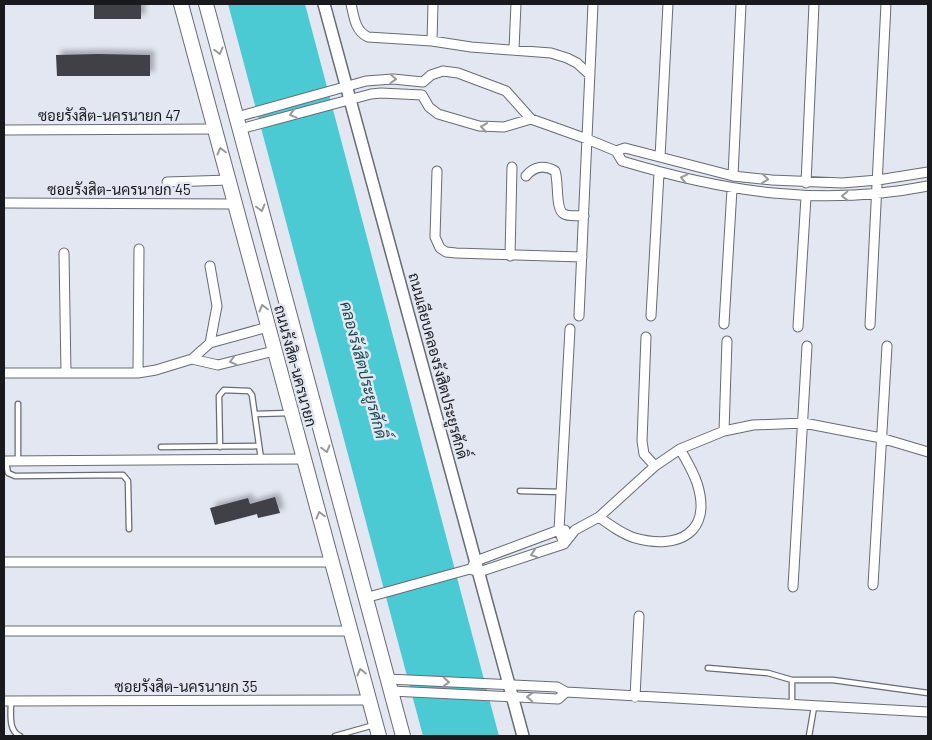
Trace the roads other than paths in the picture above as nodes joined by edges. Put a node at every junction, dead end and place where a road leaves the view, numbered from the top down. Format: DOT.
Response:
graph roads {
  1 [pos="181,4"];
  2 [pos="206,4"];
  3 [pos="324,4"];
  4 [pos="351,4"];
  5 [pos="433,4"];
  6 [pos="516,4"];
  7 [pos="593,4"];
  8 [pos="668,4"];
  9 [pos="740,4"];
  10 [pos="814,4"];
  11 [pos="886,4"];
  12 [pos="432,41"];
  13 [pos="514,49"];
  14 [pos="590,75"];
  15 [pos="424,82"];
  16 [pos="346,87"];
  17 [pos="422,96"];
  18 [pos="349,99"];
  19 [pos="531,119"];
  20 [pos="244,121"];
  21 [pos="215,129"];
  22 [pos="4,130"];
  23 [pos="587,139"];
  24 [pos="616,151"];
  25 [pos="660,157"];
  26 [pos="512,167"];
  27 [pos="437,170"];
  28 [pos="928,172"];
  29 [pos="660,173"];
  30 [pos="526,176"];
  31 [pos="733,176"];
  32 [pos="228,180"];
  33 [pos="878,180"];
  34 [pos="167,182"];
  35 [pos="806,182"];
  36 [pos="928,186"];
  37 [pos="732,189"];
  38 [pos="877,194"];
  39 [pos="806,197"];
  40 [pos="4,203"];
  41 [pos="234,204"];
  42 [pos="584,216"];
  43 [pos="139,249"];
  44 [pos="64,253"];
  45 [pos="510,256"];
  46 [pos="582,257"];
  47 [pos="210,266"];
  48 [pos="579,316"];
  49 [pos="651,316"];
  50 [pos="724,324"];
  51 [pos="870,325"];
  52 [pos="268,327"];
  53 [pos="798,327"];
  54 [pos="570,329"];
  55 [pos="646,337"];
  56 [pos="727,341"];
  57 [pos="210,343"];
  58 [pos="807,346"];
  59 [pos="887,346"];
  60 [pos="274,351"];
  61 [pos="192,359"];
  62 [pos="4,373"];
  63 [pos="66,373"];
  64 [pos="138,373"];
  65 [pos="18,404"];
  66 [pos="291,413"];
  67 [pos="255,414"];
  68 [pos="804,423"];
  69 [pos="724,431"];
  70 [pos="881,438"];
  71 [pos="259,446"];
  72 [pos="220,447"];
  73 [pos="161,448"];
  74 [pos="680,449"];
  75 [pos="928,452"];
  76 [pos="261,459"];
  77 [pos="304,459"];
  78 [pos="5,461"];
  79 [pos="18,462"];
  80 [pos="655,466"];
  81 [pos="520,490"];
  82 [pos="562,492"];
  83 [pos="599,517"];
  84 [pos="129,529"];
  85 [pos="559,530"];
  86 [pos="575,530"];
  87 [pos="564,544"];
  88 [pos="4,562"];
  89 [pos="333,562"];
  90 [pos="475,567"];
  91 [pos="873,585"];
  92 [pos="793,587"];
  93 [pos="365,598"];
  94 [pos="639,616"];
  95 [pos="4,631"];
  96 [pos="350,631"];
  97 [pos="708,668"];
  98 [pos="792,680"];
  99 [pos="396,685"];
  100 [pos="510,691"];
  101 [pos="928,693"];
  102 [pos="636,697"];
  103 [pos="368,700"];
  104 [pos="7,701"];
  105 [pos="792,705"];
  106 [pos="814,707"];
  107 [pos="928,712"];
  108 [pos="377,731"];
  109 [pos="20,736"];
  110 [pos="335,736"];
  111 [pos="403,736"];
  112 [pos="522,736"];
  113 [pos="809,736"];
  1 -- 21 [label="main road, ถนนรังสิต-นครนายก"];
  2 -- 20 [label="main road, ถนนรังสิต-นครนายก, one-way"];
  3 -- 16 [label="street, ถนนเลียบคลองรังสิตประยูรศักดิ์"];
  4 -- 12 [label="street"];
  5 -- 12 [label="street"];
  6 -- 13 [label="street"];
  7 -- 14 [label="street"];
  8 -- 25 [label="street"];
  9 -- 31 [label="street"];
  10 -- 35 [label="street"];
  11 -- 33 [label="street"];
  12 -- 13 [label="street"];
  13 -- 14 [label="street"];
  14 -- 23 [label="street"];
  16 -- 15 [label="street, one-way"];
  15 -- 17 [label="street"];
  15 -- 19 [label="street"];
  16 -- 18 [label="street, ถนนเลียบคลองรังสิตประยูรศักดิ์"];
  16 -- 20 [label="street"];
  17 -- 18 [label="street"];
  19 -- 17 [label="street, one-way"];
  18 -- 20 [label="street, one-way"];
  18 -- 90 [label="street, ถนนเลียบคลองรังสิตประยูรศักดิ์"];
  19 -- 23 [label="street"];
  20 -- 93 [label="main road, ถนนรังสิต-นครนายก, one-way"];
  21 -- 22 [label="street, ซอยรังสิต-นครนายก 47"];
  32 -- 21 [label="main road, ถนนรังสิต-นครนายก, one-way"];
  23 -- 24 [label="street"];
  23 -- 42 [label="street"];
  24 -- 25 [label="street"];
  24 -- 29 [label="street"];
  25 -- 31 [label="street"];
  26 -- 45 [label="street"];
  27 -- 45 [label="street"];
  28 -- 33 [label="street"];
  37 -- 29 [label="street, one-way"];
  29 -- 49 [label="street"];
  30 -- 42 [label="street"];
  31 -- 35 [label="street, one-way"];
  32 -- 34 [label="street"];
  32 -- 41 [label="main road, ถนนรังสิต-นครนายก"];
  33 -- 35 [label="street"];
  33 -- 38 [label="street"];
  36 -- 38 [label="street"];
  37 -- 39 [label="street"];
  37 -- 50 [label="street"];
  38 -- 39 [label="street, one-way"];
  38 -- 51 [label="street"];
  39 -- 53 [label="street"];
  40 -- 41 [label="street, ซอยรังสิต-นครนายก 45"];
  52 -- 41 [label="main road, ถนนรังสิต-นครนายก, one-way"];
  42 -- 46 [label="street"];
  43 -- 64 [label="street"];
  44 -- 63 [label="street"];
  45 -- 46 [label="street"];
  46 -- 48 [label="street"];
  47 -- 57 [label="street"];
  52 -- 57 [label="street"];
  52 -- 60 [label="main road, ถนนรังสิต-นครนายก"];
  54 -- 82 [label="street"];
  55 -- 80 [label="street"];
  56 -- 69 [label="street"];
  57 -- 61 [label="street"];
  58 -- 68 [label="street"];
  59 -- 70 [label="street"];
  60 -- 61 [label="street, one-way"];
  60 -- 66 [label="main road, ถนนรังสิต-นครนายก"];
  61 -- 64 [label="street"];
  62 -- 63 [label="street"];
  63 -- 64 [label="street"];
  65 -- 79 [label="lane"];
  66 -- 67 [label="lane"];
  66 -- 77 [label="main road, ถนนรังสิต-นครนายก"];
  67 -- 71 [label="lane"];
  67 -- 72 [label="lane"];
  68 -- 69 [label="street"];
  68 -- 70 [label="street"];
  68 -- 92 [label="street"];
  69 -- 74 [label="street"];
  70 -- 75 [label="street"];
  70 -- 91 [label="street"];
  71 -- 72 [label="lane"];
  71 -- 76 [label="lane"];
  72 -- 73 [label="lane"];
  74 -- 80 [label="street"];
  74 -- 83 [label="street"];
  76 -- 77 [label="street"];
  76 -- 79 [label="street"];
  89 -- 77 [label="main road, ถนนรังสิต-นครนายก, one-way"];
  78 -- 79 [label="street"];
  78 -- 84 [label="lane"];
  80 -- 83 [label="street"];
  81 -- 82 [label="lane"];
  82 -- 85 [label="street"];
  83 -- 86 [label="street"];
  85 -- 86 [label="street"];
  85 -- 87 [label="street"];
  85 -- 90 [label="street"];
  86 -- 87 [label="street"];
  87 -- 90 [label="street, one-way"];
  88 -- 89 [label="street"];
  89 -- 96 [label="main road, ถนนรังสิต-นครนายก"];
  90 -- 93 [label="street"];
  90 -- 100 [label="street, ถนนเลียบคลองรังสิตประยูรศักดิ์"];
  93 -- 99 [label="main road, ถนนรังสิต-นครนายก"];
  94 -- 102 [label="street"];
  95 -- 96 [label="street"];
  103 -- 96 [label="main road, ถนนรังสิต-นครนายก, one-way"];
  97 -- 98 [label="lane"];
  98 -- 101 [label="lane"];
  98 -- 105 [label="lane"];
  99 -- 100 [label="street"];
  99 -- 100 [label="street, one-way"];
  99 -- 111 [label="main road, ถนนรังสิต-นครนายก"];
  100 -- 102 [label="street"];
  100 -- 112 [label="street, ถนนเลียบคลองรังสิตประยูรศักดิ์"];
  102 -- 105 [label="street"];
  103 -- 104 [label="street, ซอยรังสิต-นครนายก 35"];
  103 -- 108 [label="main road, ถนนรังสิต-นครนายก"];
  104 -- 109 [label="lane"];
  105 -- 106 [label="street"];
  106 -- 107 [label="street"];
  106 -- 113 [label="lane"];
  108 -- 110 [label="lane"];
}
